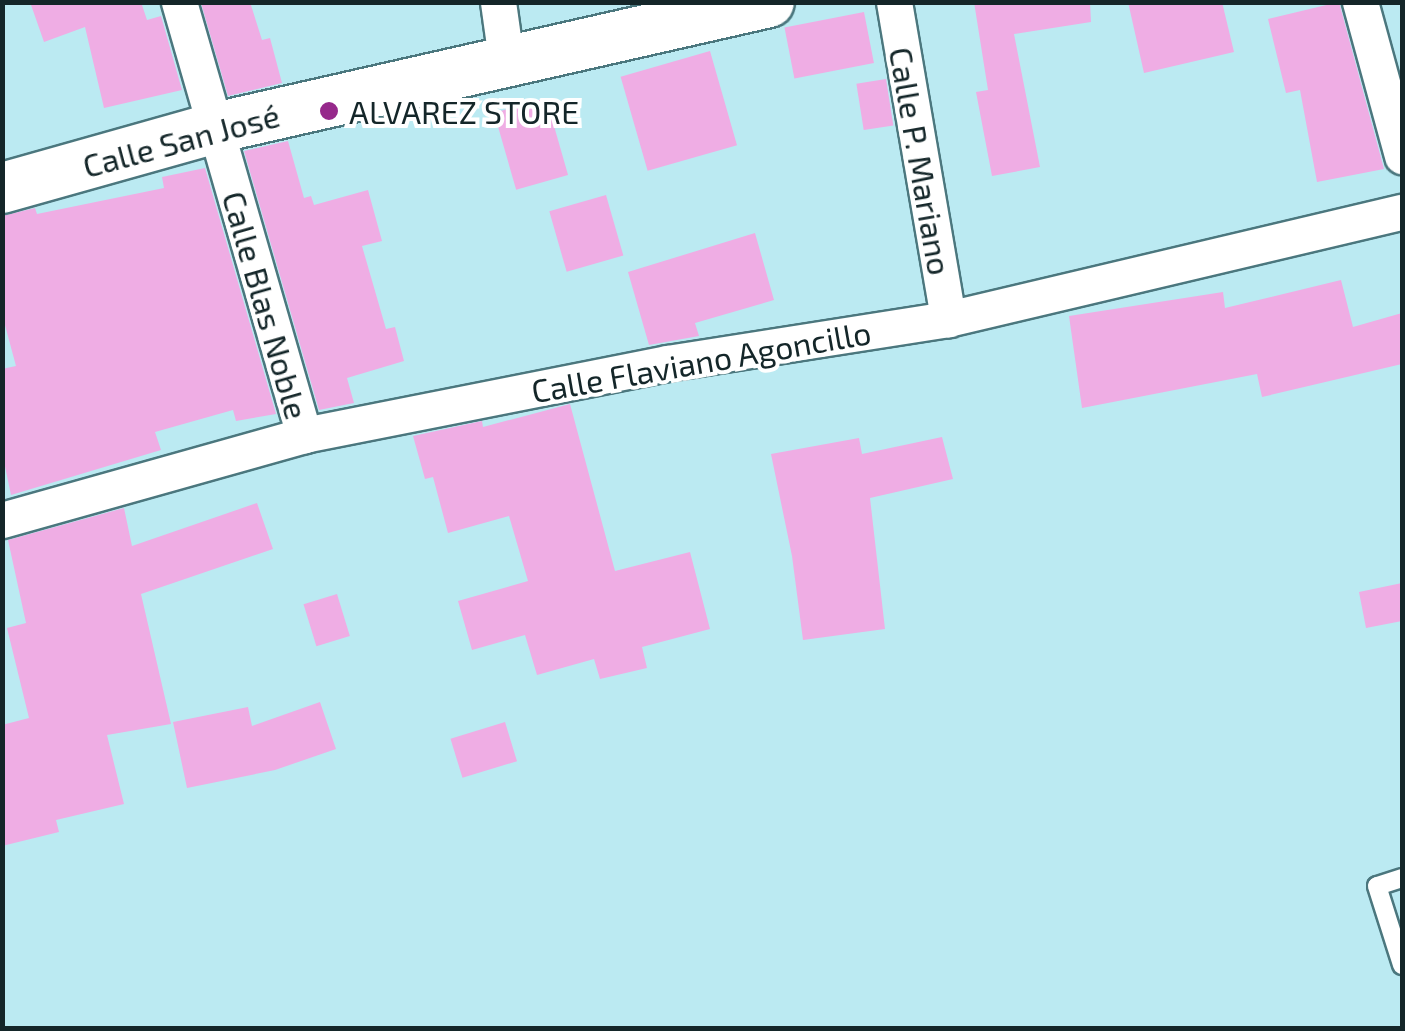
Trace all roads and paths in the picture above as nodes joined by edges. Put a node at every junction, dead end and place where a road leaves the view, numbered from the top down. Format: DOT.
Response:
graph roads {
  1 [pos="179,2"];
  2 [pos="498,2"];
  3 [pos="770,2"];
  4 [pos="894,2"];
  5 [pos="1360,2"];
  6 [pos="506,59"];
  7 [pos="216,128"];
  8 [pos="1402,156"];
  9 [pos="2,188"];
  10 [pos="1402,212"];
  11 [pos="948,320"];
  12 [pos="304,435"];
  13 [pos="2,520"];
  14 [pos="1402,878"];
  15 [pos="1402,965"];
  1 -- 7 [label="street, Calle Blas Noble"];
  2 -- 6 [label="street"];
  3 -- 6 [label="street, Calle San José"];
  4 -- 11 [label="street, Calle P. Mariano"];
  5 -- 8 [label="street"];
  6 -- 7 [label="street, Calle San José"];
  7 -- 9 [label="street, Calle San José"];
  7 -- 12 [label="street, Calle Blas Noble"];
  10 -- 11 [label="street, Calle Flaviano Agoncillo"];
  11 -- 12 [label="street, Calle Flaviano Agoncillo"];
  12 -- 13 [label="street, Calle Flaviano Agoncillo"];
  14 -- 15 [label="lane"];
}
